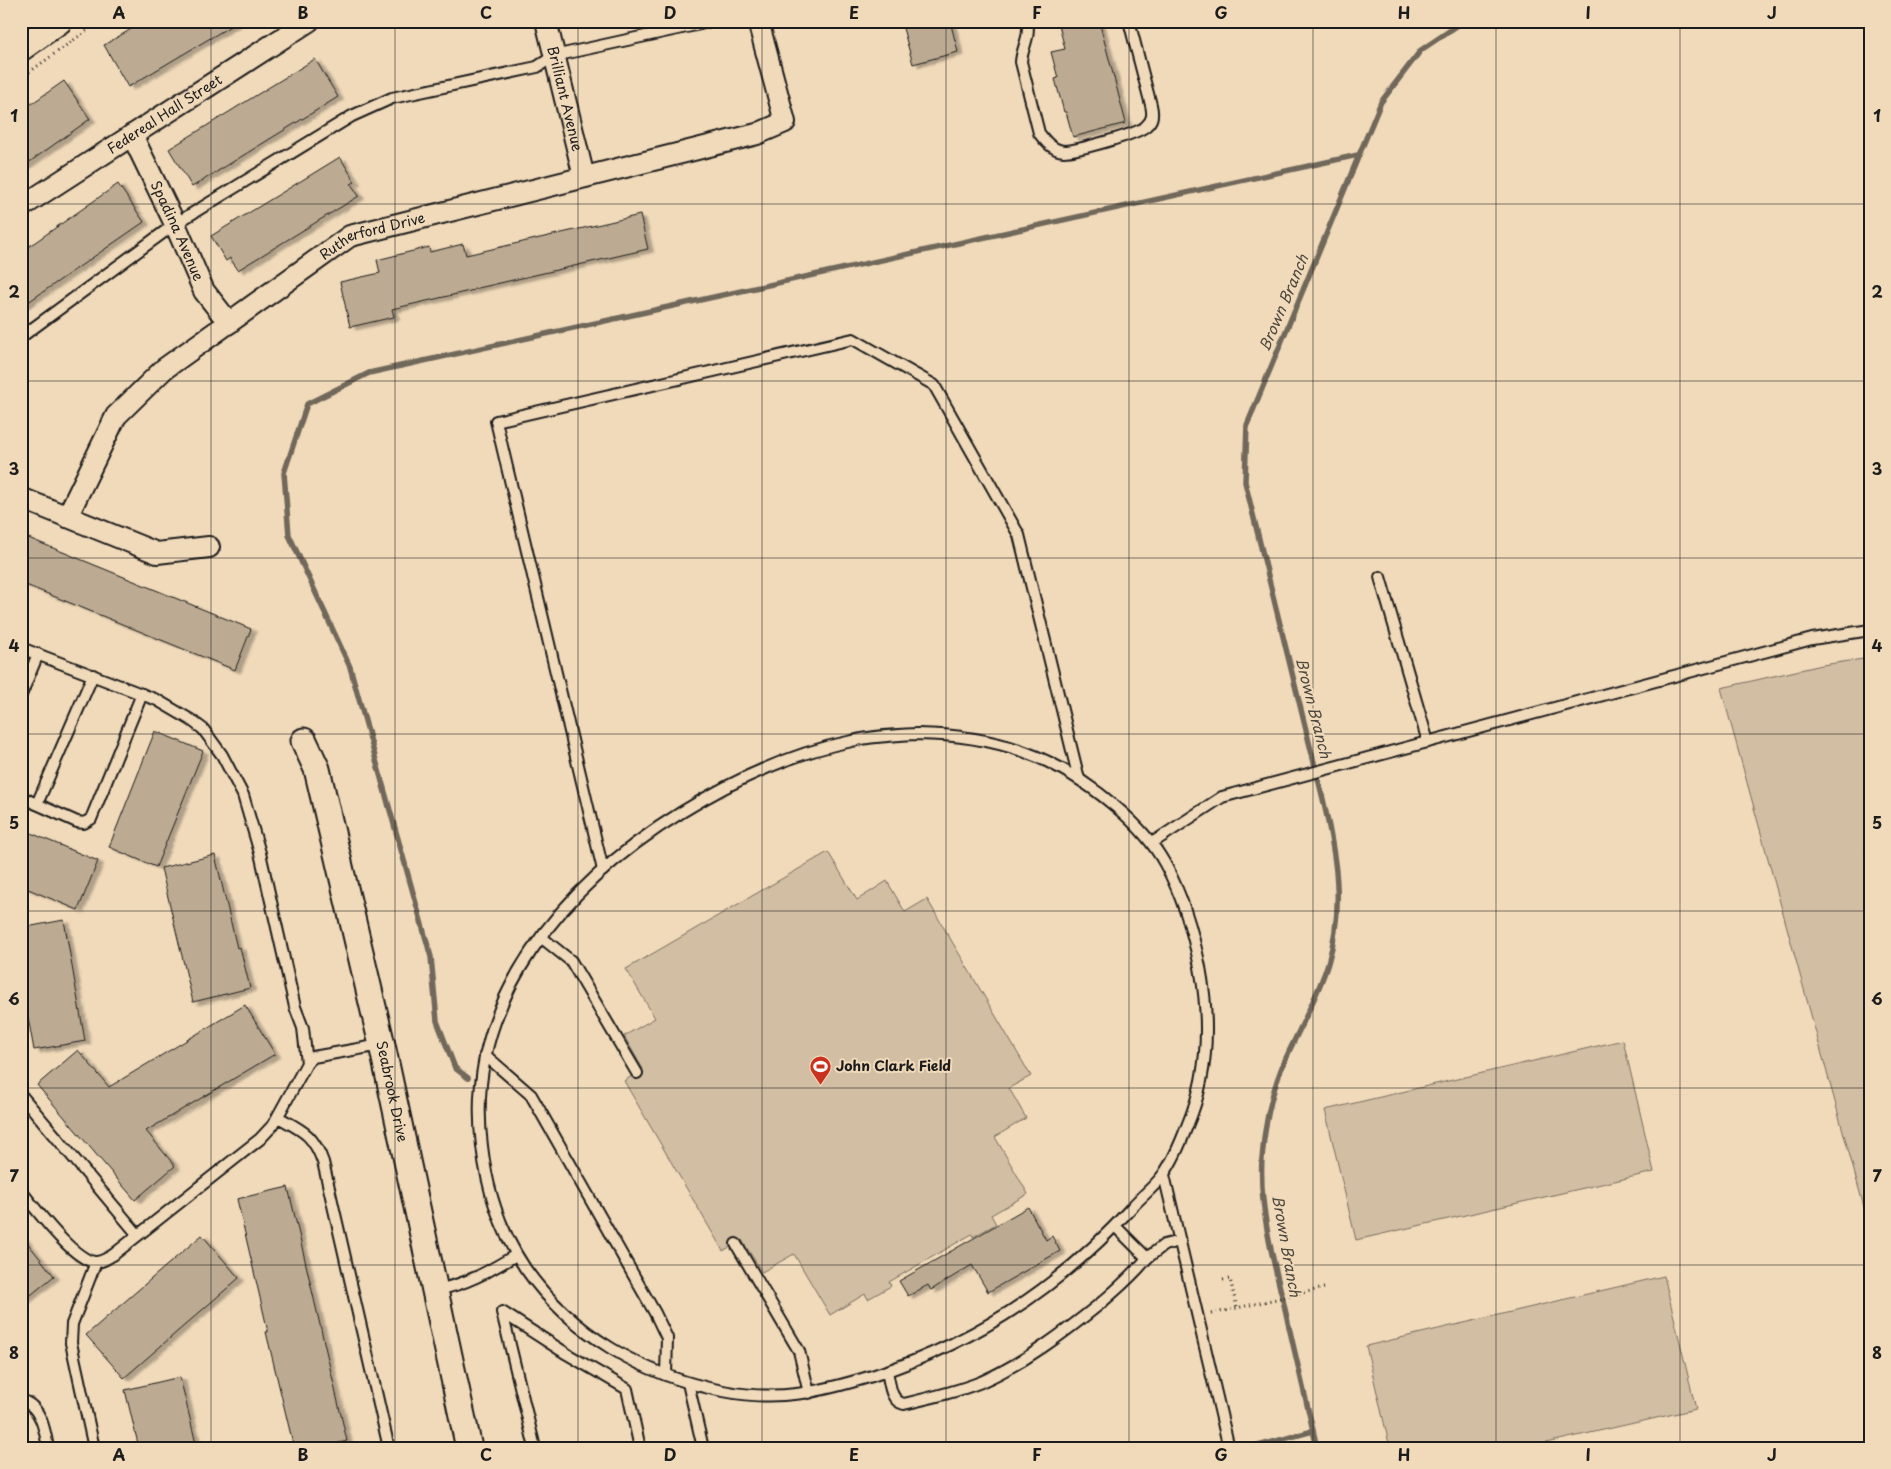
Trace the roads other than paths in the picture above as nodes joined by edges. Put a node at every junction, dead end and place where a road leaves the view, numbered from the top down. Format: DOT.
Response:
graph roads {
  1 [pos="59,21"];
  2 [pos="309,21"];
  3 [pos="546,21"];
  4 [pos="714,21"];
  5 [pos="758,21"];
  6 [pos="1027,21"];
  7 [pos="1129,21"];
  8 [pos="21,48"];
  9 [pos="554,56"];
  10 [pos="132,135"];
  11 [pos="584,177"];
  12 [pos="21,207"];
  13 [pos="175,224"];
  14 [pos="229,323"];
  15 [pos="21,338"];
  16 [pos="21,498"];
  17 [pos="67,516"];
  18 [pos="209,547"];
  19 [pos="1380,576"];
  20 [pos="1870,630"];
  21 [pos="21,648"];
  22 [pos="38,654"];
  23 [pos="93,675"];
  24 [pos="142,694"];
  25 [pos="21,695"];
  26 [pos="304,741"];
  27 [pos="1428,742"];
  28 [pos="1079,779"];
  29 [pos="21,797"];
  30 [pos="36,804"];
  31 [pos="1152,843"];
  32 [pos="603,870"];
  33 [pos="541,937"];
  34 [pos="382,1045"];
  35 [pos="485,1054"];
  36 [pos="307,1063"];
  37 [pos="637,1073"];
  38 [pos="21,1095"];
  39 [pos="278,1117"];
  40 [pos="1164,1175"];
  41 [pos="21,1191"];
  42 [pos="1115,1226"];
  43 [pos="138,1235"];
  44 [pos="1180,1241"];
  45 [pos="736,1244"];
  46 [pos="516,1255"];
  47 [pos="1147,1258"];
  48 [pos="96,1262"];
  49 [pos="435,1290"];
  50 [pos="887,1371"];
  51 [pos="666,1375"];
  52 [pos="688,1383"];
  53 [pos="809,1393"];
  54 [pos="21,1400"];
  55 [pos="48,1448"];
  56 [pos="94,1448"];
  57 [pos="389,1448"];
  58 [pos="469,1448"];
  59 [pos="535,1448"];
  60 [pos="640,1448"];
  61 [pos="703,1448"];
  62 [pos="1229,1448"];
  1 -- 8 [label="street"];
  2 -- 10 [label="street, Federeal Hall Street"];
  3 -- 9 [label="street, Brilliant Avenue"];
  4 -- 9 [label="lane"];
  5 -- 11 [label="street, Rutherford Drive"];
  6 -- 7 [label="lane"];
  9 -- 11 [label="street, Brilliant Avenue"];
  9 -- 13 [label="lane"];
  10 -- 12 [label="street, Federeal Hall Street"];
  10 -- 13 [label="street, Spadina Avenue"];
  11 -- 14 [label="street, Rutherford Drive"];
  13 -- 14 [label="street, Spadina Avenue"];
  13 -- 15 [label="lane"];
  14 -- 17 [label="street, Rutherford Drive"];
  16 -- 17 [label="street"];
  17 -- 18 [label="street"];
  19 -- 27 [label="lane"];
  20 -- 27 [label="lane"];
  21 -- 22 [label="lane"];
  22 -- 23 [label="lane"];
  22 -- 25 [label="lane"];
  23 -- 24 [label="lane"];
  23 -- 30 [label="lane"];
  24 -- 30 [label="lane"];
  24 -- 36 [label="lane"];
  26 -- 34 [label="street, Seabrook Drive"];
  27 -- 31 [label="lane"];
  28 -- 31 [label="lane"];
  28 -- 32 [label="lane"];
  28 -- 32 [label="lane"];
  29 -- 30 [label="lane"];
  31 -- 40 [label="lane"];
  32 -- 33 [label="lane"];
  33 -- 35 [label="lane"];
  33 -- 37 [label="lane"];
  34 -- 36 [label="lane"];
  34 -- 49 [label="street, Seabrook Drive"];
  35 -- 46 [label="lane"];
  35 -- 51 [label="lane"];
  36 -- 39 [label="lane"];
  38 -- 43 [label="lane"];
  39 -- 43 [label="lane"];
  39 -- 57 [label="lane"];
  40 -- 42 [label="lane"];
  40 -- 44 [label="lane"];
  41 -- 48 [label="lane"];
  42 -- 47 [label="lane"];
  42 -- 50 [label="lane"];
  43 -- 48 [label="lane"];
  44 -- 47 [label="lane"];
  44 -- 62 [label="lane"];
  45 -- 53 [label="lane"];
  46 -- 49 [label="lane"];
  46 -- 51 [label="lane"];
  47 -- 50 [label="lane"];
  48 -- 56 [label="lane"];
  49 -- 58 [label="street, Seabrook Drive"];
  50 -- 53 [label="lane"];
  51 -- 52 [label="lane"];
  52 -- 53 [label="lane"];
  52 -- 61 [label="lane"];
  54 -- 55 [label="lane"];
  59 -- 60 [label="lane"];
}
